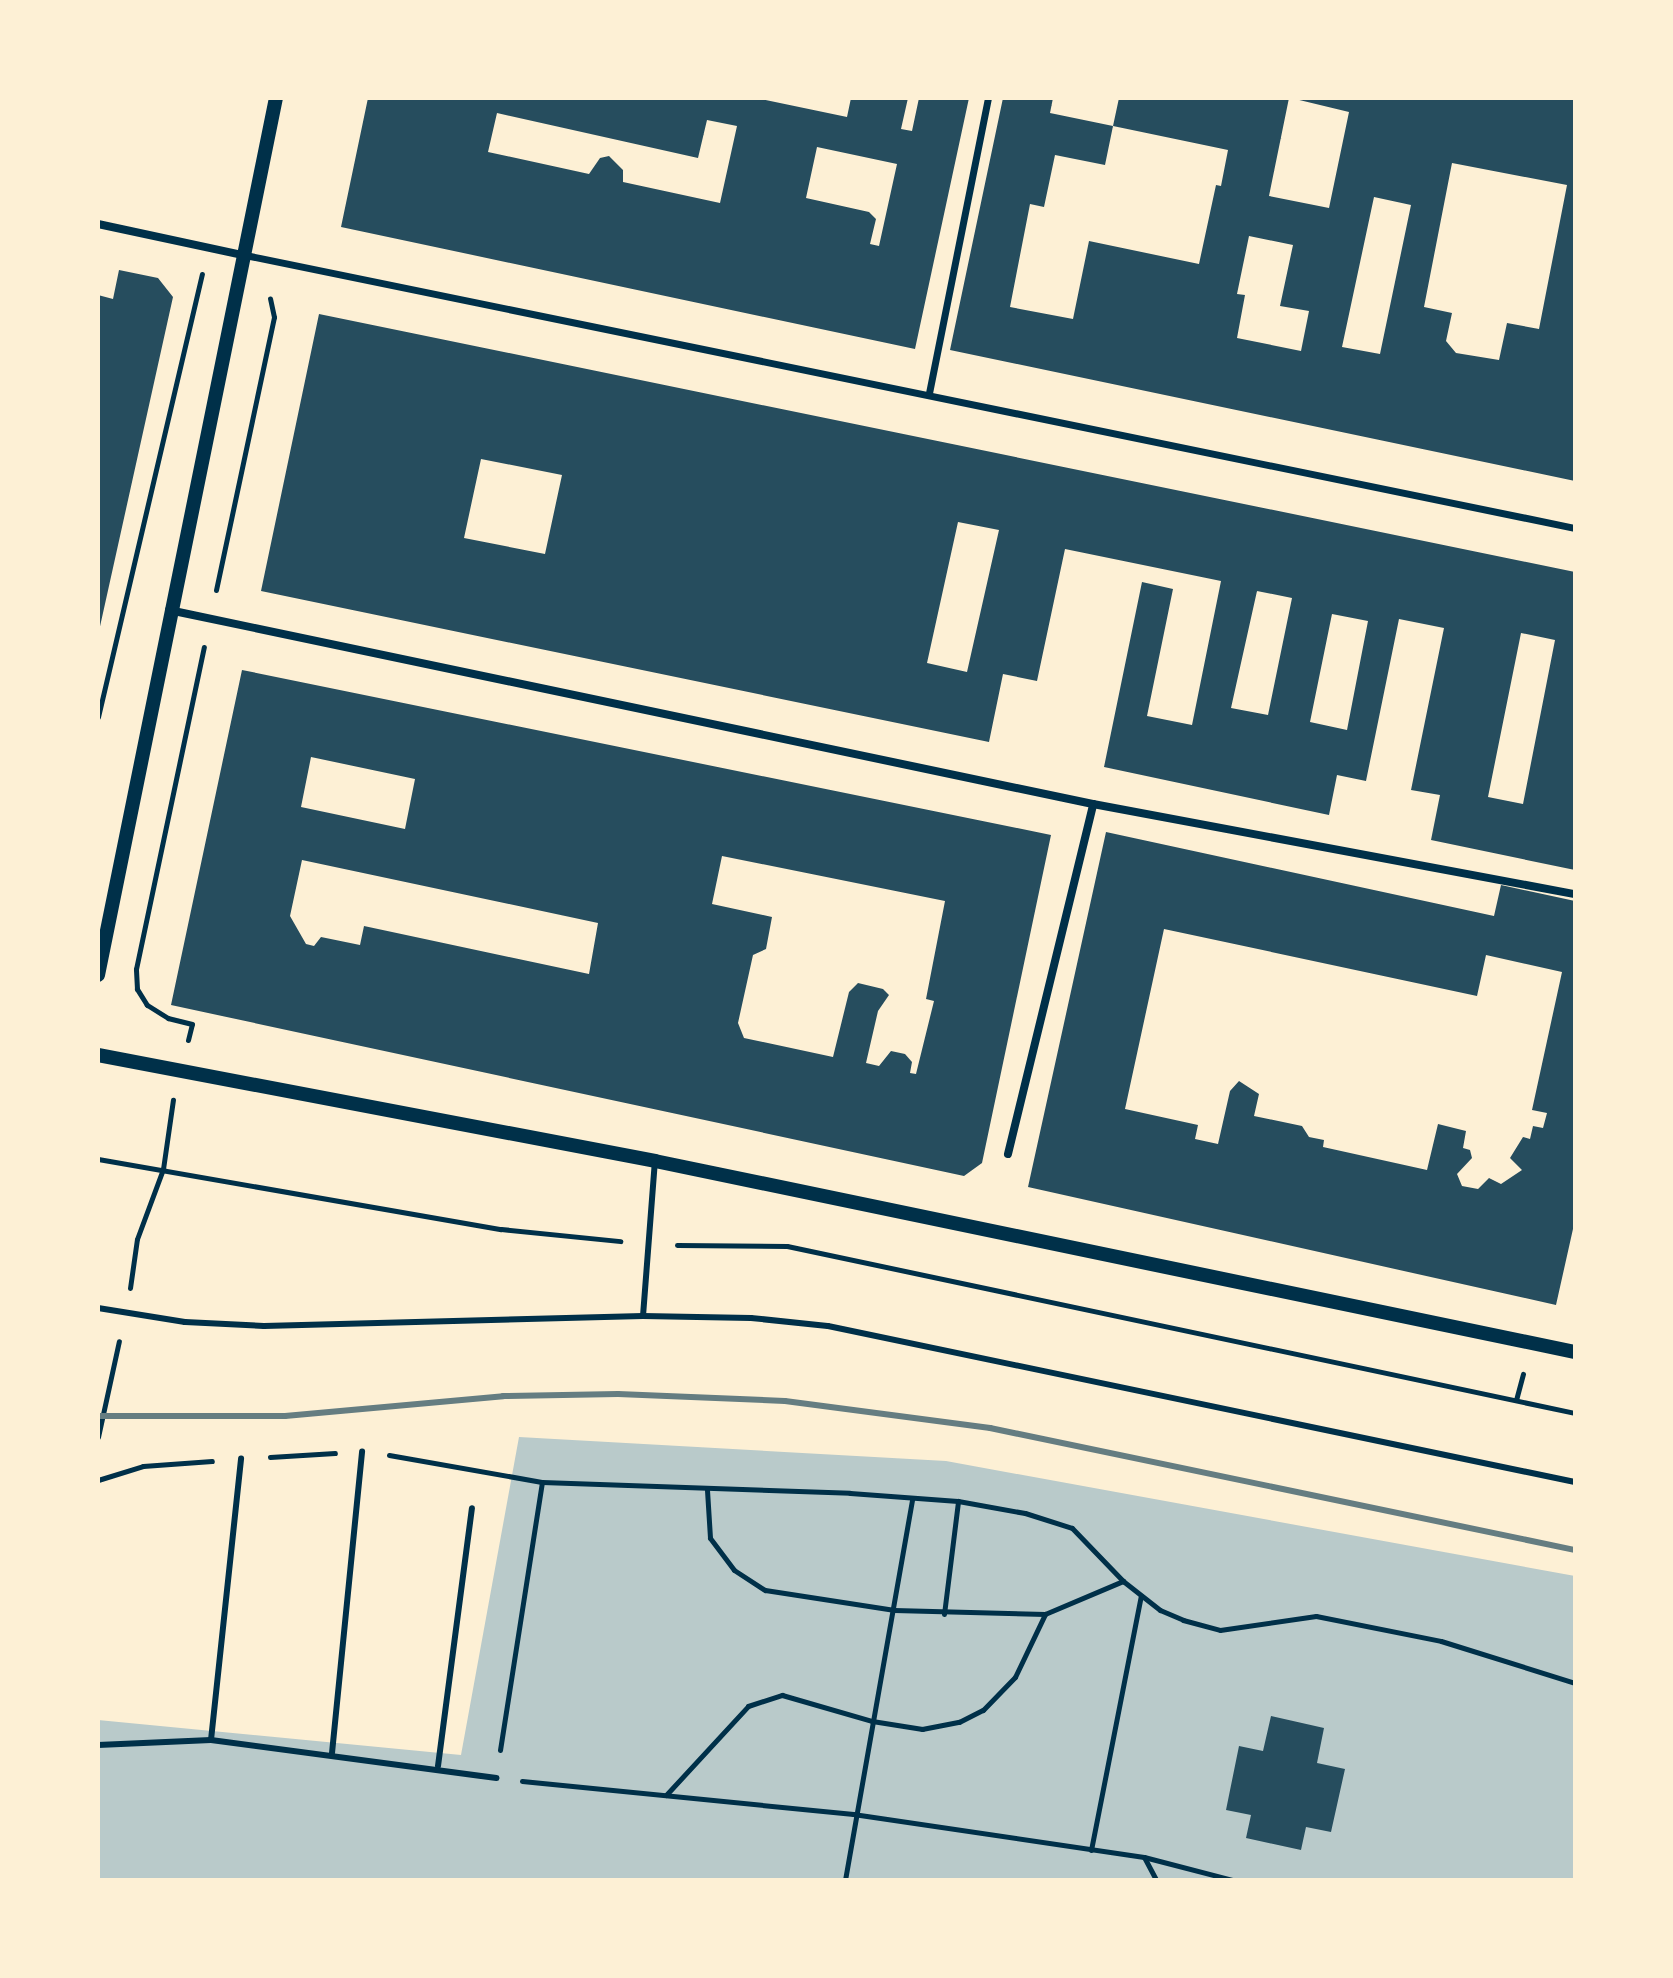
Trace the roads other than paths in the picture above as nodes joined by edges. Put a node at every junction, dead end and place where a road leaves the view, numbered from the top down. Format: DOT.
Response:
graph roads {
  1 [pos="276,98"];
  2 [pos="988,98"];
  3 [pos="98,224"];
  4 [pos="242,255"];
  5 [pos="929,393"];
  6 [pos="1575,528"];
  7 [pos="169,610"];
  8 [pos="1093,804"];
  9 [pos="1575,894"];
  10 [pos="98,975"];
  11 [pos="98,1055"];
  12 [pos="1008,1154"];
  13 [pos="655,1161"];
  14 [pos="98,1308"];
  15 [pos="643,1316"];
  16 [pos="1575,1352"];
  17 [pos="362,1451"];
  18 [pos="241,1459"];
  19 [pos="1575,1482"];
  20 [pos="472,1508"];
  21 [pos="211,1740"];
  22 [pos="98,1745"];
  23 [pos="332,1753"];
  24 [pos="438,1766"];
  25 [pos="496,1778"];
  1 -- 4 [label="street"];
  2 -- 5 [label="street"];
  3 -- 4 [label="street"];
  4 -- 5 [label="street"];
  4 -- 7 [label="street"];
  5 -- 6 [label="street"];
  7 -- 8 [label="street"];
  7 -- 10 [label="street"];
  8 -- 9 [label="street"];
  8 -- 12 [label="street"];
  11 -- 13 [label="street"];
  13 -- 15 [label="lane"];
  13 -- 16 [label="street"];
  14 -- 15 [label="lane"];
  15 -- 19 [label="lane"];
  17 -- 23 [label="lane"];
  18 -- 21 [label="lane"];
  20 -- 24 [label="lane"];
  21 -- 22 [label="lane"];
  21 -- 23 [label="lane"];
  23 -- 24 [label="lane"];
  24 -- 25 [label="lane"];
}
